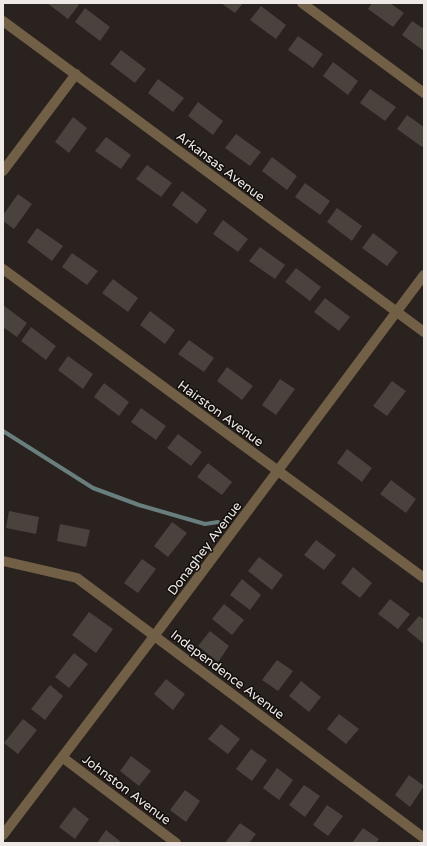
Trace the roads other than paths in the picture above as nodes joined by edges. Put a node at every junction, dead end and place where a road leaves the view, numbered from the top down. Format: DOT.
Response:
graph roads {
  1 [pos="302,3"];
  2 [pos="3,21"];
  3 [pos="76,74"];
  4 [pos="424,93"];
  5 [pos="3,171"];
  6 [pos="3,269"];
  7 [pos="424,275"];
  8 [pos="397,312"];
  9 [pos="424,332"];
  10 [pos="278,471"];
  11 [pos="3,561"];
  12 [pos="424,578"];
  13 [pos="155,635"];
  14 [pos="62,757"];
  15 [pos="3,835"];
  16 [pos="424,838"];
  17 [pos="176,843"];
  18 [pos="421,843"];
  1 -- 4 [label="street"];
  2 -- 3 [label="street, Arkansas Avenue"];
  3 -- 5 [label="street"];
  3 -- 8 [label="street, Arkansas Avenue"];
  6 -- 10 [label="street, Hairston Avenue"];
  7 -- 8 [label="street, Donaghey Avenue"];
  8 -- 9 [label="street, Arkansas Avenue"];
  8 -- 10 [label="street, Donaghey Avenue"];
  10 -- 12 [label="street, Hairston Avenue"];
  10 -- 13 [label="street, Donaghey Avenue"];
  11 -- 13 [label="street, Independence Avenue"];
  13 -- 14 [label="street, Donaghey Avenue"];
  13 -- 16 [label="street, Independence Avenue"];
  14 -- 15 [label="street, Donaghey Avenue"];
  14 -- 17 [label="street, Johnston Avenue"];
  16 -- 18 [label="street"];
}
